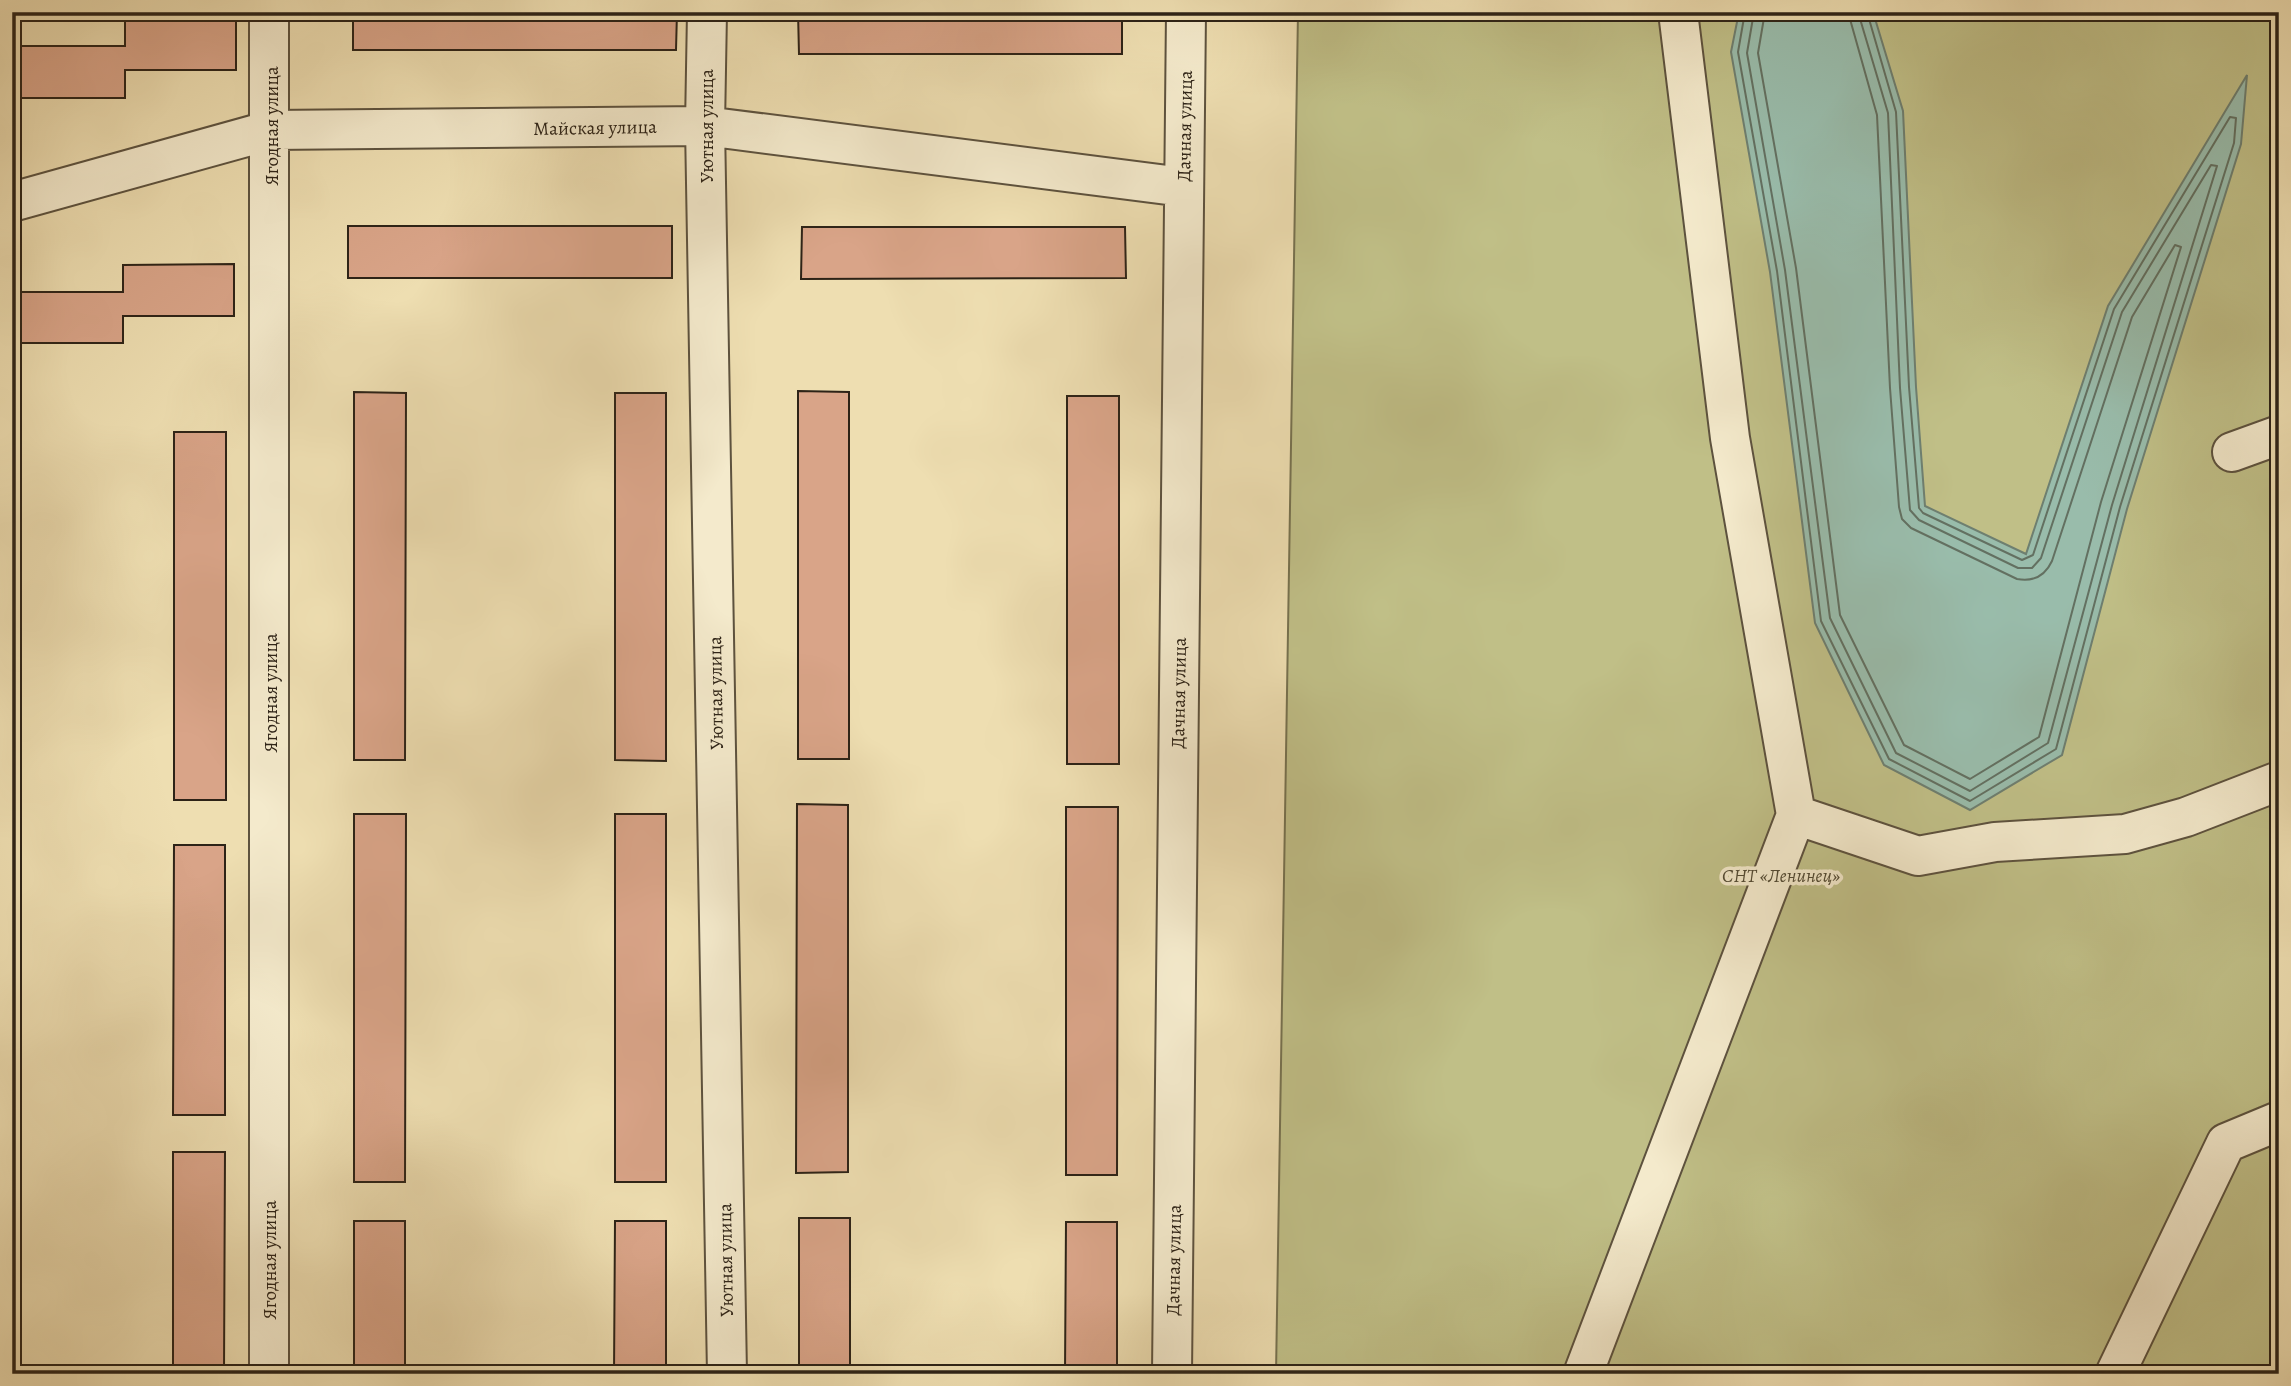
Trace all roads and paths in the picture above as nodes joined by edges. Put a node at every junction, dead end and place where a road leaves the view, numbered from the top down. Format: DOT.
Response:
graph roads {
  1 [pos="270,12"];
  2 [pos="707,12"];
  3 [pos="1186,12"];
  4 [pos="1678,12"];
  5 [pos="705,126"];
  6 [pos="271,130"];
  7 [pos="1183,187"];
  8 [pos="12,202"];
  9 [pos="2279,435"];
  10 [pos="2232,452"];
  11 [pos="2279,781"];
  12 [pos="1796,815"];
  13 [pos="2279,1121"];
  14 [pos="269,1374"];
  15 [pos="727,1374"];
  16 [pos="1172,1374"];
  17 [pos="1583,1374"];
  18 [pos="2116,1374"];
  1 -- 6 [label="street, Ягодная улица"];
  2 -- 5 [label="street, Уютная улица"];
  3 -- 7 [label="street, Дачная улица"];
  4 -- 12 [label="street"];
  5 -- 6 [label="street, Майская улица"];
  5 -- 7 [label="street, Майская улица"];
  5 -- 15 [label="street, Уютная улица"];
  6 -- 8 [label="street, Майская улица"];
  6 -- 14 [label="street, Ягодная улица"];
  7 -- 16 [label="street, Дачная улица"];
  9 -- 10 [label="street"];
  11 -- 12 [label="street"];
  12 -- 17 [label="street"];
  13 -- 18 [label="street"];
}
